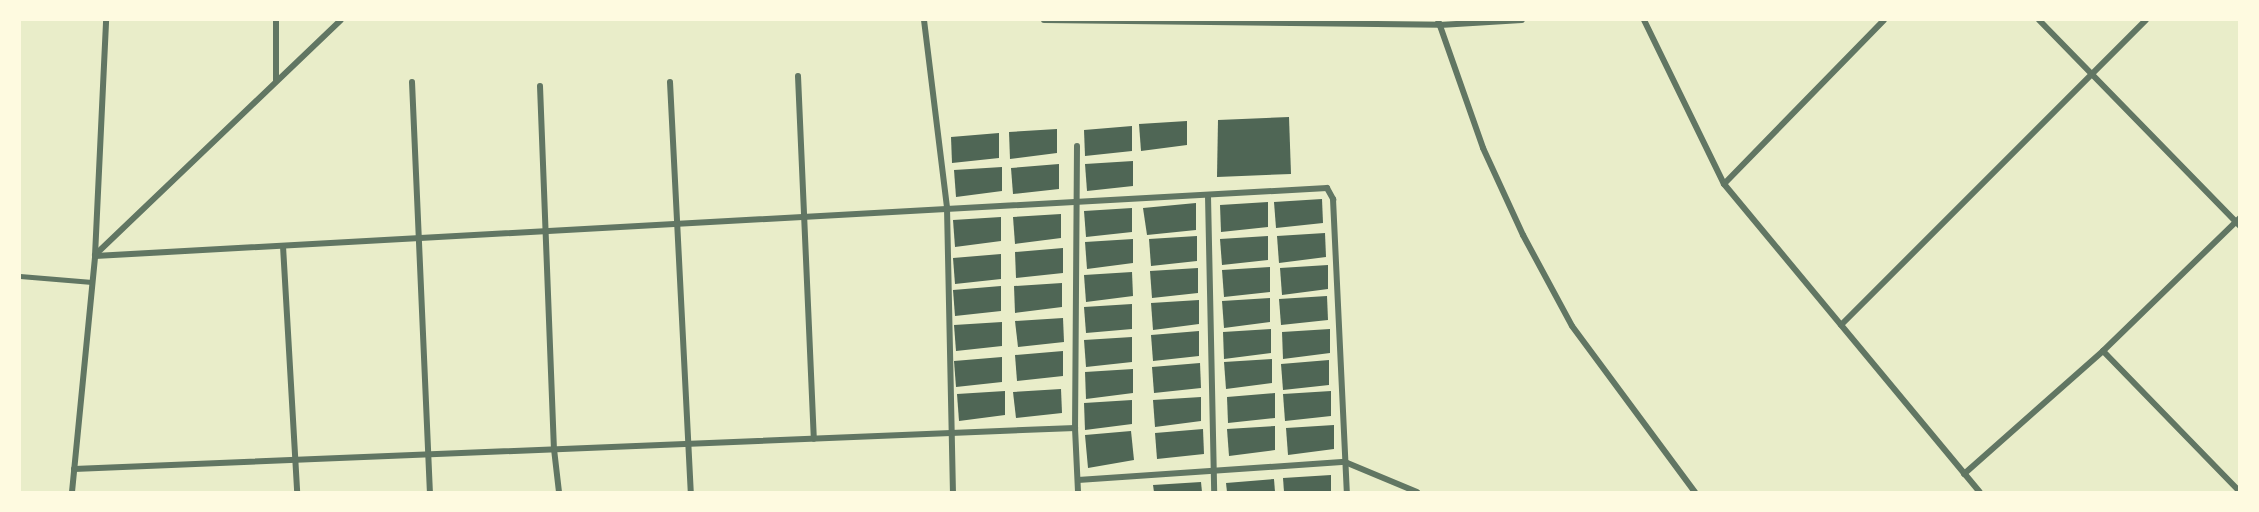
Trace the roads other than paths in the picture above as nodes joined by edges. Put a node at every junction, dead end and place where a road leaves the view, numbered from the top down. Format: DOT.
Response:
graph roads {
  1 [pos="106,20"];
  2 [pos="276,20"];
  3 [pos="341,20"];
  4 [pos="924,20"];
  5 [pos="1044,20"];
  6 [pos="1522,20"];
  7 [pos="1644,20"];
  8 [pos="1884,20"];
  9 [pos="2039,20"];
  10 [pos="2146,20"];
  11 [pos="1439,22"];
  12 [pos="2092,74"];
  13 [pos="798,76"];
  14 [pos="276,80"];
  15 [pos="412,82"];
  16 [pos="670,82"];
  17 [pos="540,86"];
  18 [pos="1077,146"];
  19 [pos="1724,184"];
  20 [pos="1208,196"];
  21 [pos="1075,204"];
  22 [pos="947,208"];
  23 [pos="804,218"];
  24 [pos="2238,222"];
  25 [pos="678,225"];
  26 [pos="546,232"];
  27 [pos="417,239"];
  28 [pos="283,246"];
  29 [pos="95,256"];
  30 [pos="20,276"];
  31 [pos="92,282"];
  32 [pos="1840,325"];
  33 [pos="2103,351"];
  34 [pos="1075,428"];
  35 [pos="950,432"];
  36 [pos="814,439"];
  37 [pos="689,444"];
  38 [pos="554,449"];
  39 [pos="428,455"];
  40 [pos="294,460"];
  41 [pos="1345,462"];
  42 [pos="74,470"];
  43 [pos="1212,470"];
  44 [pos="1964,474"];
  45 [pos="1077,480"];
  46 [pos="72,492"];
  47 [pos="297,492"];
  48 [pos="430,492"];
  49 [pos="559,492"];
  50 [pos="691,492"];
  51 [pos="953,492"];
  52 [pos="1078,492"];
  53 [pos="1214,492"];
  54 [pos="1347,492"];
  55 [pos="1417,492"];
  56 [pos="1695,492"];
  57 [pos="1980,492"];
  58 [pos="2240,492"];
  1 -- 29 [label="street"];
  2 -- 14 [label="street"];
  3 -- 14 [label="street"];
  4 -- 22 [label="street"];
  5 -- 11 [label="street"];
  6 -- 11 [label="street"];
  7 -- 19 [label="street"];
  8 -- 19 [label="street"];
  9 -- 12 [label="street"];
  10 -- 12 [label="street"];
  11 -- 56 [label="street"];
  12 -- 24 [label="street"];
  12 -- 32 [label="street"];
  13 -- 23 [label="street"];
  14 -- 29 [label="street"];
  15 -- 27 [label="street"];
  16 -- 25 [label="street"];
  17 -- 26 [label="street"];
  18 -- 21 [label="street"];
  19 -- 32 [label="street"];
  20 -- 21 [label="street"];
  20 -- 41 [label="street"];
  20 -- 43 [label="street"];
  21 -- 22 [label="street"];
  21 -- 34 [label="street"];
  22 -- 23 [label="street"];
  22 -- 35 [label="street"];
  23 -- 25 [label="street"];
  23 -- 36 [label="street"];
  24 -- 33 [label="street"];
  25 -- 26 [label="street"];
  25 -- 37 [label="street"];
  26 -- 27 [label="street"];
  26 -- 38 [label="street"];
  27 -- 28 [label="street"];
  27 -- 39 [label="street"];
  28 -- 29 [label="street"];
  28 -- 40 [label="street"];
  29 -- 31 [label="street"];
  30 -- 31 [label="lane"];
  31 -- 42 [label="street"];
  32 -- 44 [label="street"];
  33 -- 44 [label="street"];
  33 -- 58 [label="street"];
  34 -- 35 [label="street"];
  34 -- 45 [label="street"];
  35 -- 36 [label="street"];
  35 -- 51 [label="street"];
  36 -- 37 [label="street"];
  37 -- 38 [label="street"];
  37 -- 50 [label="street"];
  38 -- 39 [label="street"];
  38 -- 49 [label="street"];
  39 -- 40 [label="street"];
  39 -- 48 [label="street"];
  40 -- 42 [label="street"];
  40 -- 47 [label="street"];
  41 -- 43 [label="street"];
  41 -- 54 [label="street"];
  41 -- 55 [label="street"];
  42 -- 46 [label="street"];
  43 -- 45 [label="street"];
  43 -- 53 [label="street"];
  44 -- 57 [label="street"];
  45 -- 52 [label="street"];
}
